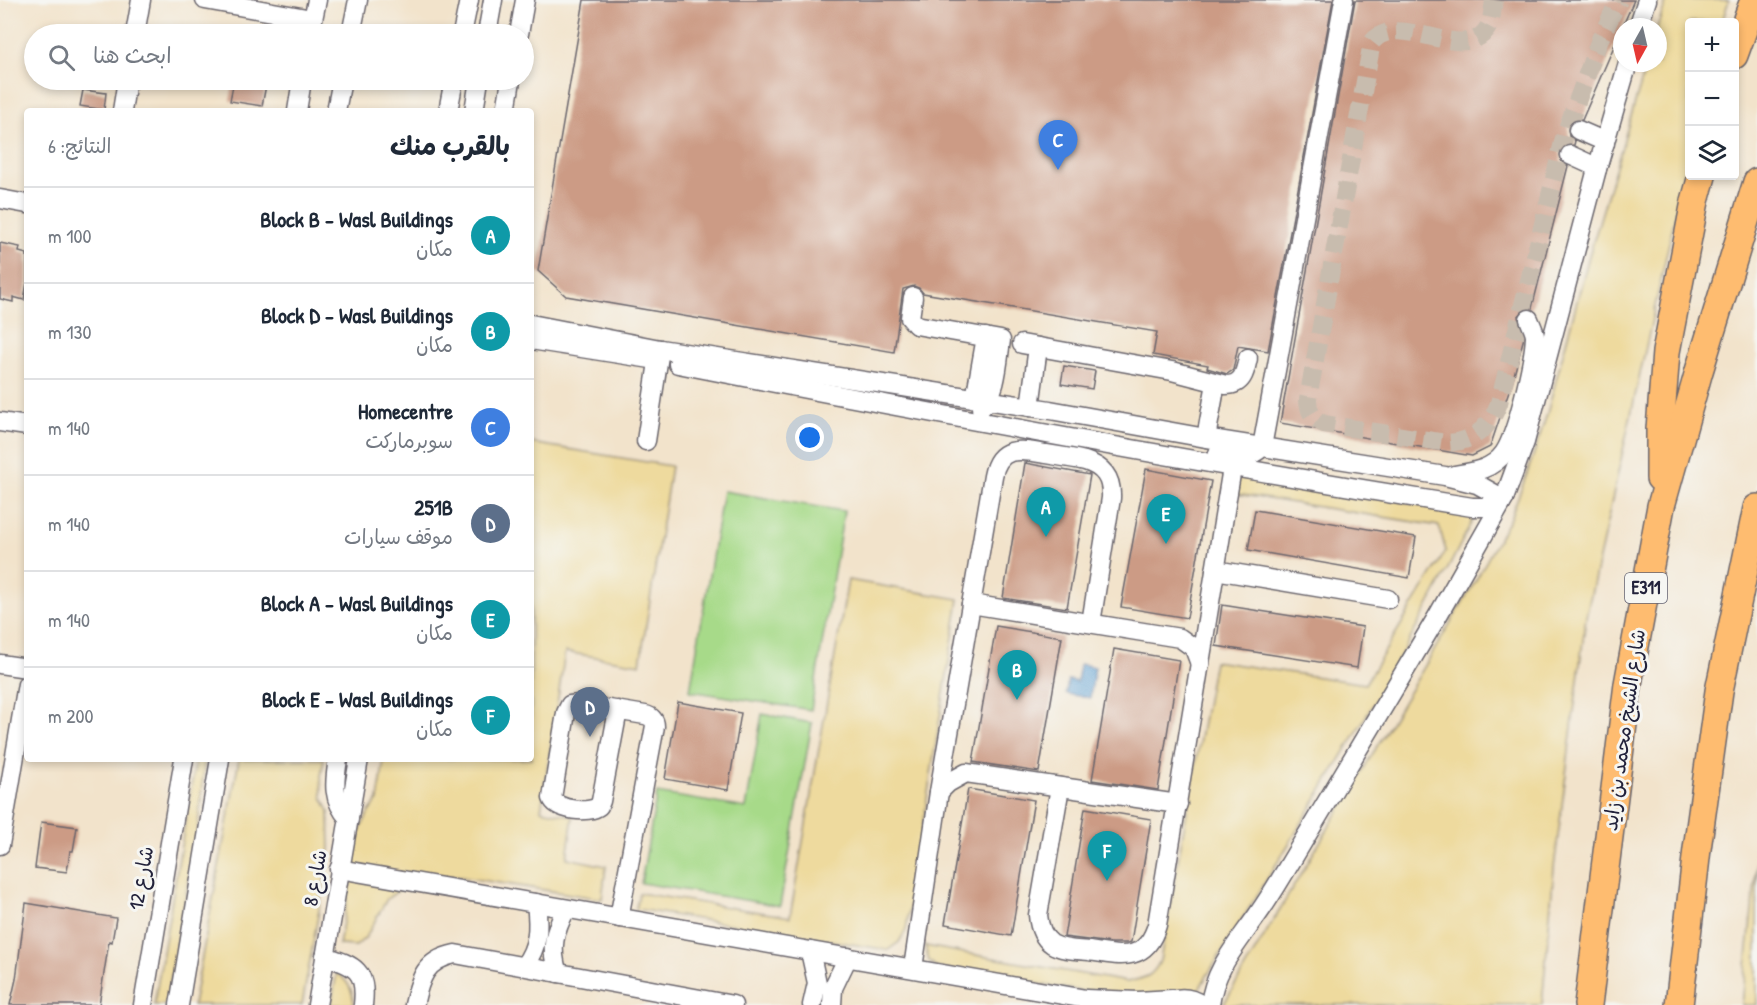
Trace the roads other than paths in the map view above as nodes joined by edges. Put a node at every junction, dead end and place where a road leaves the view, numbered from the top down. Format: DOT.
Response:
graph roads {
  1 [pos="141,0"];
  2 [pos="205,0"];
  3 [pos="316,0"];
  4 [pos="358,0"];
  5 [pos="469,0"];
  6 [pos="493,0"];
  7 [pos="525,0"];
  8 [pos="1344,0"];
  9 [pos="1647,0"];
  10 [pos="1754,0"];
  11 [pos="1641,18"];
  12 [pos="137,24"];
  13 [pos="299,24"];
  14 [pos="312,24"];
  15 [pos="353,24"];
  16 [pos="464,24"];
  17 [pos="489,24"];
  18 [pos="521,24"];
  19 [pos="1739,41"];
  20 [pos="1625,72"];
  21 [pos="125,90"];
  22 [pos="300,90"];
  23 [pos="340,90"];
  24 [pos="452,90"];
  25 [pos="477,90"];
  26 [pos="509,90"];
  27 [pos="122,108"];
  28 [pos="297,108"];
  29 [pos="337,108"];
  30 [pos="449,108"];
  31 [pos="474,108"];
  32 [pos="506,108"];
  33 [pos="1578,130"];
  34 [pos="1605,143"];
  35 [pos="1570,155"];
  36 [pos="1597,170"];
  37 [pos="1701,180"];
  38 [pos="1757,182"];
  39 [pos="0,199"];
  40 [pos="24,203"];
  41 [pos="913,297"];
  42 [pos="534,319"];
  43 [pos="1529,319"];
  44 [pos="534,325"];
  45 [pos="560,337"];
  46 [pos="534,340"];
  47 [pos="534,345"];
  48 [pos="659,355"];
  49 [pos="1248,358"];
  50 [pos="1216,383"];
  51 [pos="982,400"];
  52 [pos="867,401"];
  53 [pos="1030,407"];
  54 [pos="0,422"];
  55 [pos="24,426"];
  56 [pos="1206,438"];
  57 [pos="646,441"];
  58 [pos="1095,441"];
  59 [pos="1262,447"];
  60 [pos="1232,468"];
  61 [pos="1445,476"];
  62 [pos="1502,502"];
  63 [pos="1661,506"];
  64 [pos="1757,507"];
  65 [pos="1215,570"];
  66 [pos="1388,599"];
  67 [pos="971,604"];
  68 [pos="1091,623"];
  69 [pos="0,664"];
  70 [pos="1200,664"];
  71 [pos="24,668"];
  72 [pos="618,710"];
  73 [pos="24,716"];
  74 [pos="946,746"];
  75 [pos="184,762"];
  76 [pos="220,762"];
  77 [pos="338,762"];
  78 [pos="358,762"];
  79 [pos="966,773"];
  80 [pos="1060,787"];
  81 [pos="939,792"];
  82 [pos="1178,804"];
  83 [pos="349,819"];
  84 [pos="0,845"];
  85 [pos="339,869"];
  86 [pos="536,903"];
  87 [pos="566,909"];
  88 [pos="619,918"];
  89 [pos="810,951"];
  90 [pos="325,956"];
  91 [pos="848,957"];
  92 [pos="483,959"];
  93 [pos="524,966"];
  94 [pos="913,968"];
  95 [pos="558,973"];
  96 [pos="1095,1002"];
  97 [pos="1167,1002"];
  98 [pos="143,1005"];
  99 [pos="179,1005"];
  100 [pos="317,1005"];
  101 [pos="363,1005"];
  102 [pos="414,1005"];
  103 [pos="422,1005"];
  104 [pos="733,1005"];
  105 [pos="812,1005"];
  106 [pos="832,1005"];
  107 [pos="1202,1005"];
  108 [pos="1210,1005"];
  109 [pos="1588,1005"];
  110 [pos="1679,1005"];
  1 -- 12 [label="street"];
  2 -- 13 [label="street"];
  3 -- 14 [label="street"];
  4 -- 15 [label="street"];
  5 -- 16 [label="street"];
  6 -- 17 [label="street"];
  7 -- 18 [label="street"];
  8 -- 59 [label="street"];
  9 -- 11 [label="street"];
  10 -- 19 [label="highway"];
  20 -- 34 [label="street"];
  21 -- 27 [label="street"];
  22 -- 28 [label="street"];
  23 -- 29 [label="street"];
  24 -- 30 [label="street"];
  25 -- 31 [label="street"];
  26 -- 32 [label="street"];
  33 -- 34 [label="street"];
  34 -- 36 [label="street"];
  35 -- 36 [label="street"];
  36 -- 62 [label="street"];
  37 -- 63 [label="highway"];
  38 -- 63 [label="highway, شارع الشيخ محمد بن زايد / E311"];
  39 -- 40 [label="street"];
  41 -- 51 [label="street"];
  42 -- 45 [label="street"];
  43 -- 61 [label="street"];
  44 -- 45 [label="street"];
  45 -- 46 [label="street"];
  45 -- 47 [label="street"];
  45 -- 48 [label="street"];
  48 -- 51 [label="street"];
  48 -- 52 [label="street"];
  48 -- 57 [label="street"];
  49 -- 50 [label="street"];
  50 -- 53 [label="street"];
  50 -- 56 [label="street"];
  51 -- 52 [label="street"];
  51 -- 53 [label="street"];
  52 -- 58 [label="street"];
  53 -- 56 [label="street"];
  54 -- 55 [label="street"];
  56 -- 59 [label="street"];
  58 -- 59 [label="street"];
  58 -- 60 [label="street"];
  59 -- 61 [label="street"];
  60 -- 62 [label="street"];
  60 -- 65 [label="street"];
  61 -- 62 [label="street"];
  62 -- 108 [label="street"];
  63 -- 109 [label="highway, شارع الشيخ محمد بن زايد / E311"];
  64 -- 110 [label="highway"];
  65 -- 66 [label="street"];
  65 -- 70 [label="street"];
  67 -- 68 [label="street"];
  67 -- 68 [label="street"];
  67 -- 74 [label="street"];
  68 -- 70 [label="street"];
  69 -- 71 [label="street"];
  70 -- 82 [label="street"];
  72 -- 72 [label="street"];
  72 -- 88 [label="street"];
  73 -- 84 [label="street"];
  74 -- 79 [label="street"];
  74 -- 81 [label="street"];
  75 -- 98 [label="street, شارع 12"];
  76 -- 99 [label="street"];
  77 -- 83 [label="street"];
  78 -- 83 [label="street, شارع 8"];
  79 -- 80 [label="street"];
  79 -- 81 [label="street"];
  80 -- 82 [label="street"];
  80 -- 82 [label="street"];
  81 -- 94 [label="street"];
  83 -- 85 [label="street, شارع 8"];
  85 -- 86 [label="street"];
  85 -- 90 [label="street, شارع 8"];
  86 -- 87 [label="street"];
  86 -- 93 [label="street"];
  87 -- 88 [label="street"];
  87 -- 95 [label="street"];
  88 -- 89 [label="street"];
  89 -- 91 [label="street"];
  89 -- 105 [label="street"];
  90 -- 100 [label="street, شارع 8"];
  90 -- 101 [label="street"];
  91 -- 94 [label="street"];
  91 -- 106 [label="street"];
  92 -- 93 [label="street"];
  92 -- 102 [label="street"];
  92 -- 103 [label="street"];
  93 -- 95 [label="street"];
  94 -- 96 [label="street"];
  95 -- 104 [label="street"];
  96 -- 97 [label="street"];
  97 -- 107 [label="street"];
}
